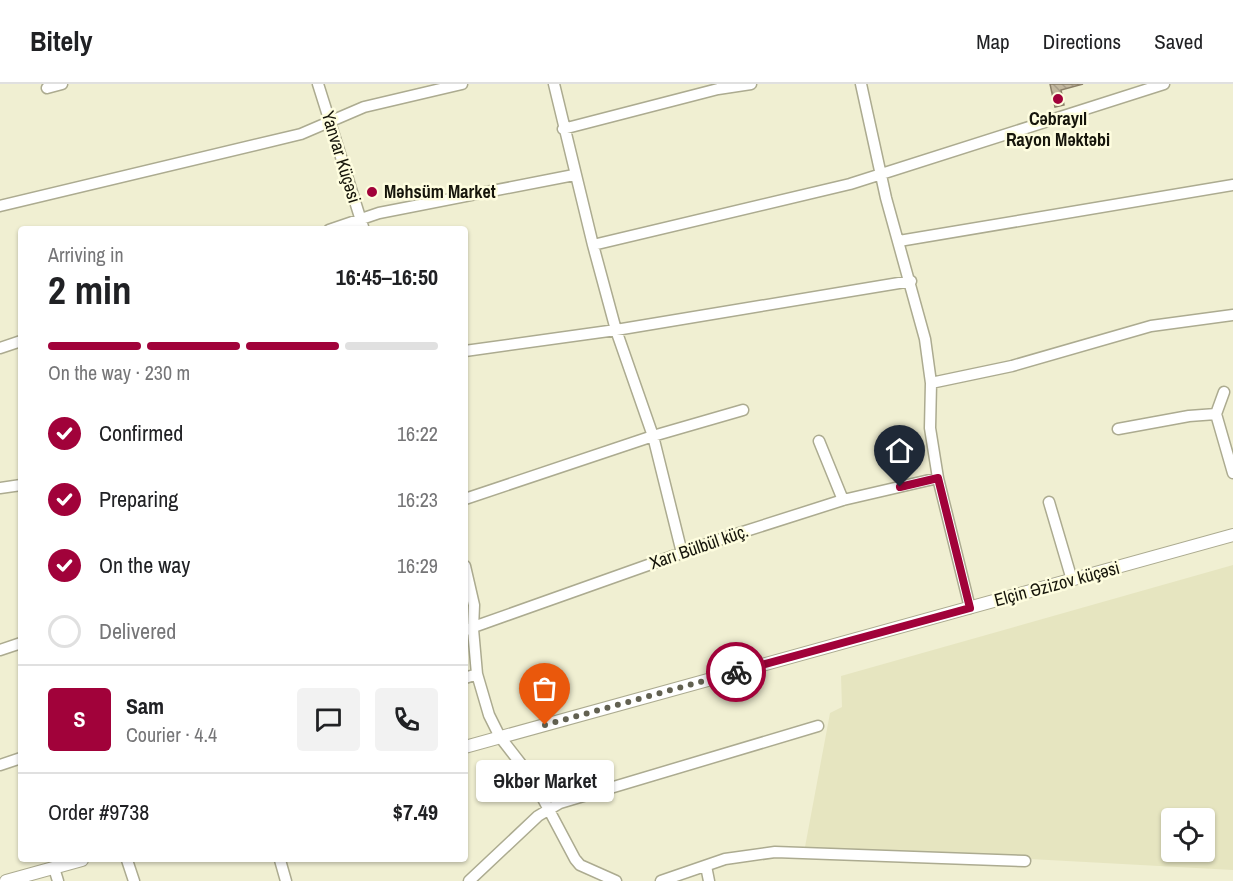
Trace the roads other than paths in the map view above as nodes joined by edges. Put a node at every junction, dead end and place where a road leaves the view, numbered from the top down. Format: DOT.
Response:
graph roads {
  1 [pos="62,84"];
  2 [pos="318,84"];
  3 [pos="462,84"];
  4 [pos="554,84"];
  5 [pos="751,84"];
  6 [pos="861,84"];
  7 [pos="1164,84"];
  8 [pos="47,88"];
  9 [pos="330,122"];
  10 [pos="563,129"];
  11 [pos="574,175"];
  12 [pos="881,176"];
  13 [pos="1233,185"];
  14 [pos="0,206"];
  15 [pos="362,224"];
  16 [pos="899,241"];
  17 [pos="593,245"];
  18 [pos="911,281"];
  19 [pos="1233,315"];
  20 [pos="616,330"];
  21 [pos="18,342"];
  22 [pos="0,348"];
  23 [pos="468,351"];
  24 [pos="931,383"];
  25 [pos="1224,392"];
  26 [pos="743,411"];
  27 [pos="1216,414"];
  28 [pos="1118,429"];
  29 [pos="653,436"];
  30 [pos="819,441"];
  31 [pos="1233,473"];
  32 [pos="938,478"];
  33 [pos="18,485"];
  34 [pos="0,488"];
  35 [pos="468,498"];
  36 [pos="843,500"];
  37 [pos="1049,502"];
  38 [pos="1233,534"];
  39 [pos="682,553"];
  40 [pos="468,579"];
  41 [pos="1072,580"];
  42 [pos="970,608"];
  43 [pos="469,629"];
  44 [pos="18,644"];
  45 [pos="0,650"];
  46 [pos="477,674"];
  47 [pos="468,677"];
  48 [pos="818,726"];
  49 [pos="500,737"];
  50 [pos="468,746"];
  51 [pos="18,759"];
  52 [pos="0,765"];
  53 [pos="549,808"];
  54 [pos="1025,861"];
  55 [pos="75,862"];
  56 [pos="128,862"];
  57 [pos="281,862"];
  58 [pos="706,866"];
  59 [pos="54,868"];
  60 [pos="6,881"];
  61 [pos="58,881"];
  62 [pos="134,881"];
  63 [pos="286,881"];
  64 [pos="469,881"];
  65 [pos="616,881"];
  66 [pos="661,881"];
  67 [pos="709,881"];
  1 -- 8 [label="street"];
  2 -- 9 [label="street, Yanvar Küçəsi"];
  3 -- 9 [label="street"];
  4 -- 10 [label="street"];
  5 -- 10 [label="street"];
  6 -- 12 [label="street"];
  7 -- 12 [label="street"];
  9 -- 14 [label="street"];
  9 -- 15 [label="street, Yanvar Küçəsi"];
  10 -- 11 [label="street"];
  11 -- 15 [label="street"];
  11 -- 17 [label="street"];
  12 -- 16 [label="street"];
  12 -- 17 [label="street"];
  13 -- 16 [label="street"];
  16 -- 18 [label="street"];
  17 -- 20 [label="street"];
  18 -- 20 [label="street"];
  18 -- 24 [label="street"];
  19 -- 24 [label="street"];
  20 -- 23 [label="street"];
  20 -- 29 [label="street"];
  21 -- 22 [label="street"];
  24 -- 32 [label="street"];
  25 -- 27 [label="street"];
  26 -- 29 [label="street"];
  27 -- 28 [label="street"];
  27 -- 31 [label="street"];
  29 -- 35 [label="street"];
  29 -- 39 [label="street"];
  30 -- 36 [label="street"];
  32 -- 36 [label="street, Xarı Bülbül küç."];
  32 -- 42 [label="street"];
  33 -- 34 [label="street"];
  36 -- 39 [label="street, Xarı Bülbül küç."];
  37 -- 41 [label="street"];
  38 -- 41 [label="street, Elçin Əzizov küçəsi"];
  39 -- 43 [label="street, Xarı Bülbül küç."];
  40 -- 43 [label="street"];
  41 -- 42 [label="street, Elçin Əzizov küçəsi"];
  42 -- 49 [label="street, Elçin Əzizov küçəsi"];
  43 -- 46 [label="street"];
  44 -- 45 [label="street"];
  46 -- 47 [label="street"];
  46 -- 49 [label="street"];
  48 -- 53 [label="street"];
  49 -- 50 [label="street, Elçin Əzizov küçəsi"];
  49 -- 53 [label="street"];
  51 -- 52 [label="street"];
  53 -- 64 [label="street"];
  53 -- 65 [label="street"];
  54 -- 58 [label="street"];
  55 -- 59 [label="street"];
  56 -- 62 [label="street"];
  57 -- 63 [label="street"];
  58 -- 66 [label="street"];
  58 -- 67 [label="street"];
  59 -- 60 [label="street"];
  59 -- 61 [label="street"];
}
